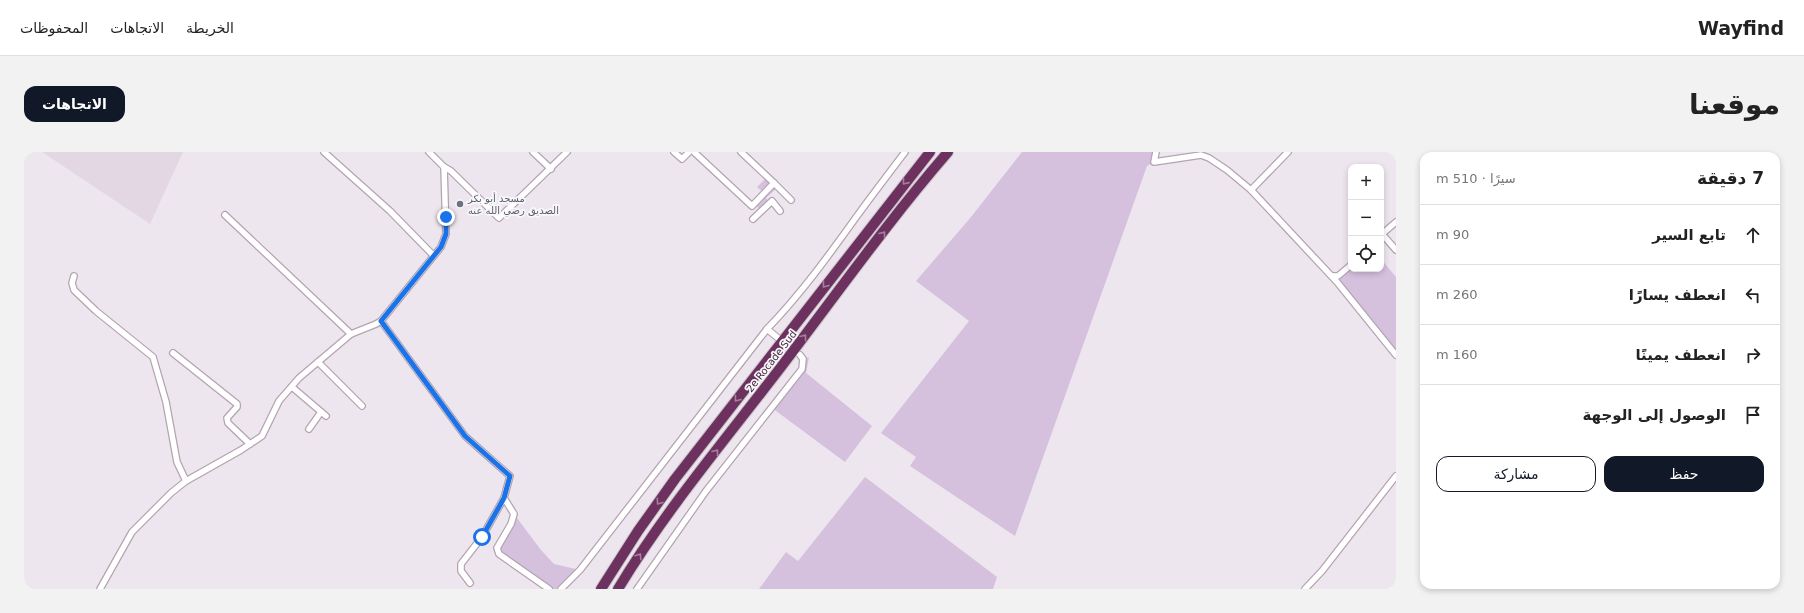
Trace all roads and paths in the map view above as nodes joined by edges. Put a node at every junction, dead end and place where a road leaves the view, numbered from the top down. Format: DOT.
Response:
graph roads {
  1 [pos="324,152"];
  2 [pos="429,152"];
  3 [pos="533,152"];
  4 [pos="567,152"];
  5 [pos="674,152"];
  6 [pos="689,152"];
  7 [pos="694,152"];
  8 [pos="741,152"];
  9 [pos="906,152"];
  10 [pos="930,152"];
  11 [pos="948,152"];
  12 [pos="1156,152"];
  13 [pos="1288,152"];
  14 [pos="444,167"];
  15 [pos="551,169"];
  16 [pos="774,183"];
  17 [pos="1251,190"];
  18 [pos="791,200"];
  19 [pos="754,204"];
  20 [pos="761,210"];
  21 [pos="780,211"];
  22 [pos="225,215"];
  23 [pos="753,219"];
  24 [pos="1396,222"];
  25 [pos="1384,232"];
  26 [pos="1384,236"];
  27 [pos="1396,250"];
  28 [pos="433,255"];
  29 [pos="1348,267"];
  30 [pos="74,276"];
  31 [pos="1335,278"];
  32 [pos="381,321"];
  33 [pos="767,329"];
  34 [pos="351,334"];
  35 [pos="778,338"];
  36 [pos="173,353"];
  37 [pos="800,354"];
  38 [pos="1396,355"];
  39 [pos="318,362"];
  40 [pos="292,387"];
  41 [pos="362,406"];
  42 [pos="309,429"];
  43 [pos="250,444"];
  44 [pos="1396,476"];
  45 [pos="186,481"];
  46 [pos="504,498"];
  47 [pos="470,583"];
  48 [pos="100,589"];
  49 [pos="549,589"];
  50 [pos="561,589"];
  51 [pos="601,589"];
  52 [pos="618,589"];
  53 [pos="636,589"];
  54 [pos="1305,589"];
  1 -- 28 [label="street"];
  2 -- 14 [label="street"];
  3 -- 15 [label="street"];
  4 -- 15 [label="street"];
  5 -- 6 [label="street"];
  7 -- 19 [label="street"];
  8 -- 16 [label="street"];
  9 -- 33 [label="street"];
  10 -- 51 [label="highway, 2e Rocade Sud, one-way"];
  52 -- 11 [label="highway, 2e Rocade Sud, one-way"];
  12 -- 17 [label="street"];
  13 -- 17 [label="street"];
  14 -- 15 [label="street"];
  14 -- 28 [label="street"];
  16 -- 18 [label="street"];
  16 -- 19 [label="street"];
  17 -- 31 [label="street"];
  19 -- 20 [label="street"];
  20 -- 21 [label="street"];
  20 -- 23 [label="street"];
  22 -- 34 [label="street"];
  24 -- 25 [label="street"];
  26 -- 27 [label="street"];
  28 -- 32 [label="street"];
  29 -- 31 [label="street"];
  30 -- 45 [label="street"];
  31 -- 38 [label="street"];
  32 -- 34 [label="street"];
  32 -- 46 [label="street"];
  33 -- 35 [label="street"];
  33 -- 50 [label="street"];
  34 -- 39 [label="street"];
  36 -- 43 [label="street"];
  37 -- 53 [label="street"];
  39 -- 40 [label="street"];
  39 -- 41 [label="street"];
  40 -- 42 [label="street"];
  40 -- 43 [label="street"];
  43 -- 45 [label="street"];
  44 -- 54 [label="street"];
  45 -- 48 [label="street"];
  46 -- 47 [label="street"];
  46 -- 49 [label="street"];
}
